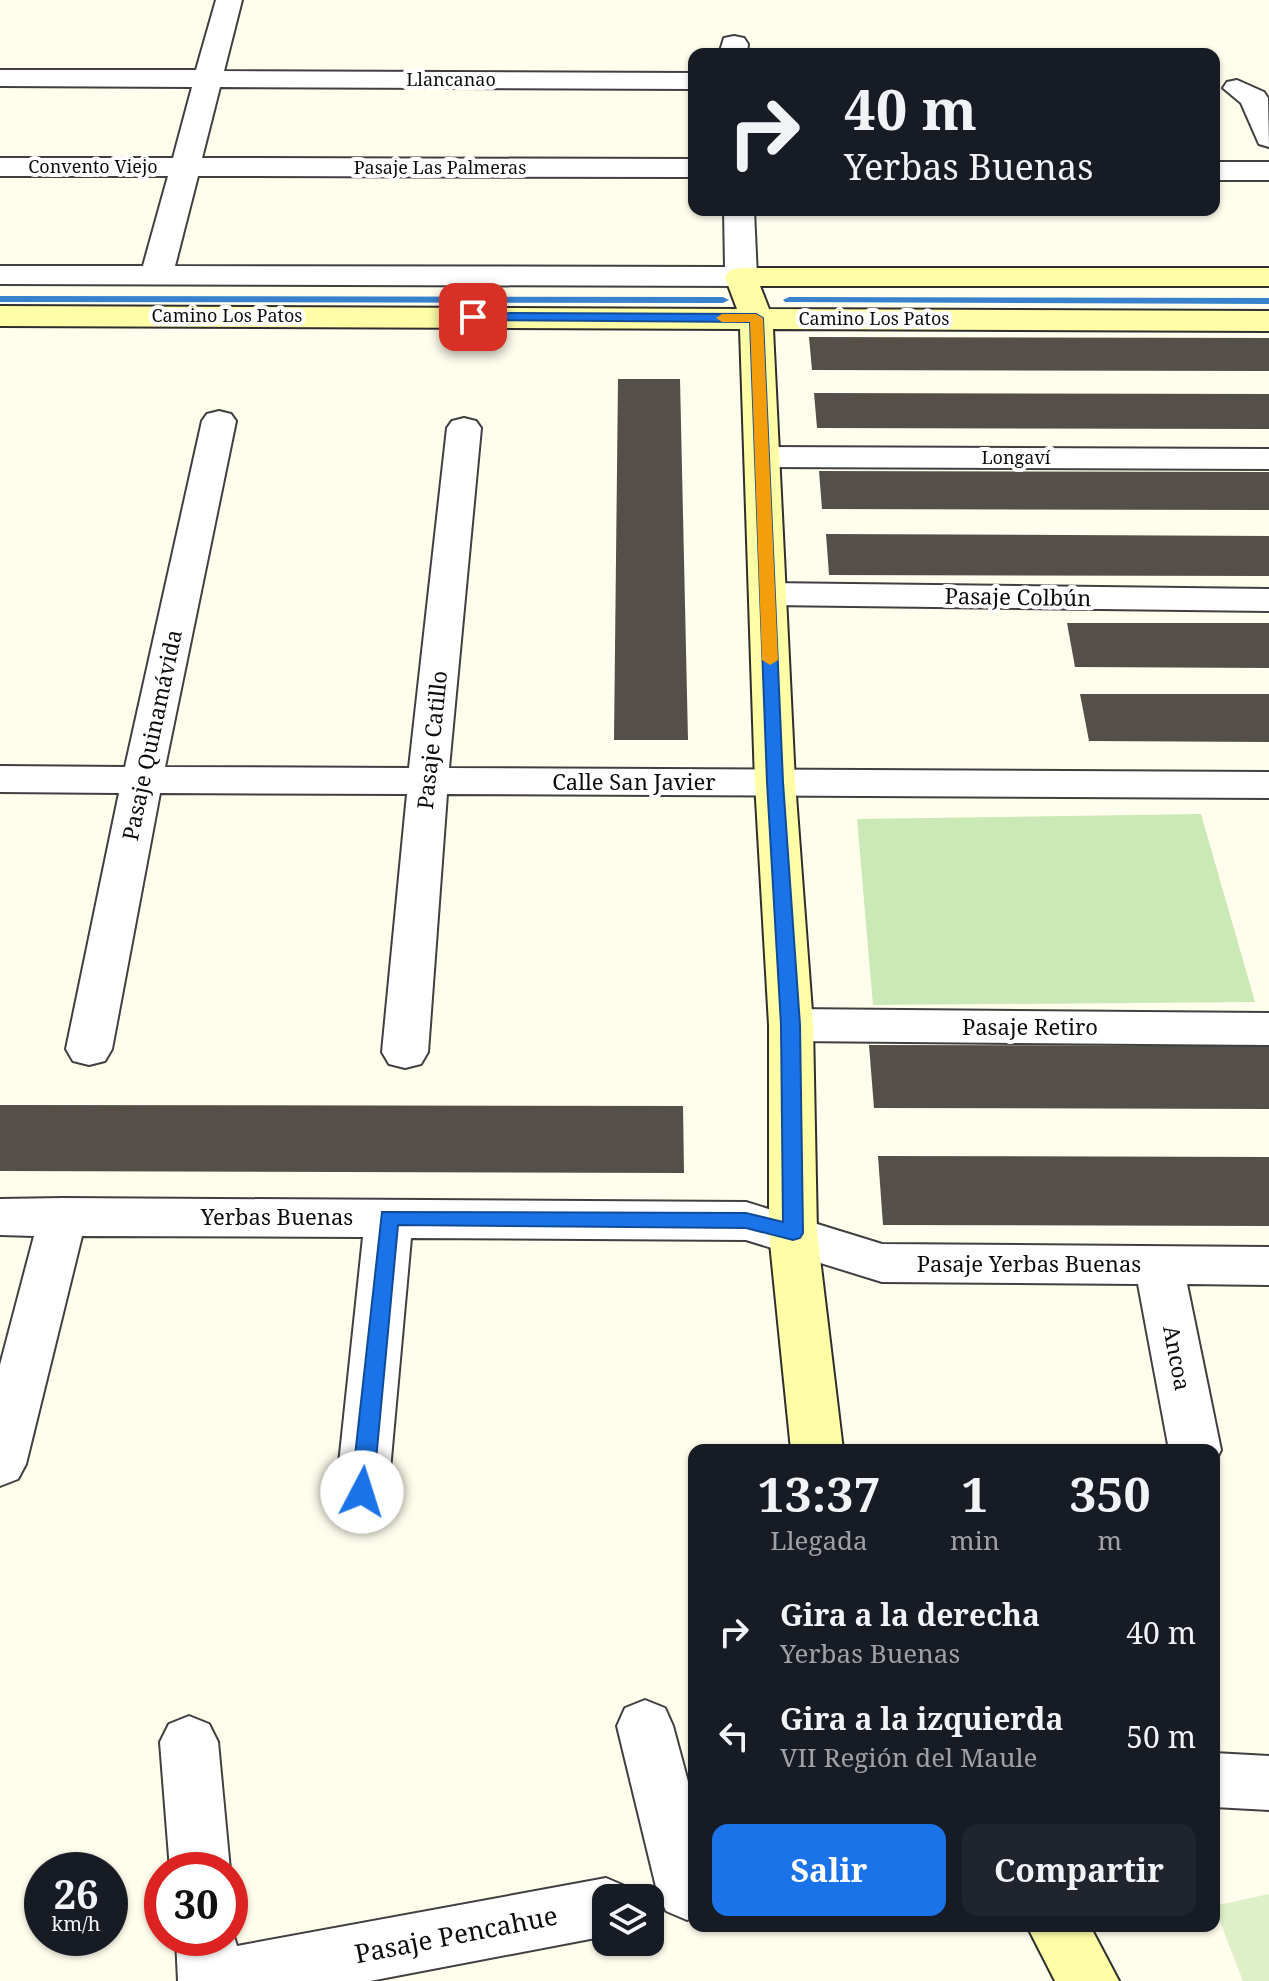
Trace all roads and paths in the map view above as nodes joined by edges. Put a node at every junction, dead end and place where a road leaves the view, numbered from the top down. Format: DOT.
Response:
graph roads {
  1 [pos="229,0"];
  2 [pos="0,78"];
  3 [pos="209,79"];
  4 [pos="688,81"];
  5 [pos="1226,85"];
  6 [pos="1269,88"];
  7 [pos="1269,138"];
  8 [pos="0,167"];
  9 [pos="185,168"];
  10 [pos="688,168"];
  11 [pos="1220,171"];
  12 [pos="1269,171"];
  13 [pos="739,216"];
  14 [pos="157,274"];
  15 [pos="0,275"];
  16 [pos="741,277"];
  17 [pos="1269,277"];
  18 [pos="0,316"];
  19 [pos="756,318"];
  20 [pos="1269,321"];
  21 [pos="219,421"];
  22 [pos="464,428"];
  23 [pos="763,457"];
  24 [pos="1269,459"];
  25 [pos="768,594"];
  26 [pos="1269,600"];
  27 [pos="0,779"];
  28 [pos="142,779"];
  29 [pos="428,781"];
  30 [pos="775,782"];
  31 [pos="1269,785"];
  32 [pos="791,1025"];
  33 [pos="1269,1029"];
  34 [pos="89,1049"];
  35 [pos="405,1052"];
  36 [pos="63,1216"];
  37 [pos="0,1217"];
  38 [pos="389,1217"];
  39 [pos="793,1233"];
  40 [pos="1159,1265"];
  41 [pos="1269,1266"];
  42 [pos="816,1444"];
  43 [pos="1194,1444"];
  44 [pos="0,1464"];
  45 [pos="362,1492"];
  46 [pos="645,1726"];
  47 [pos="189,1742"];
  48 [pos="1220,1780"];
  49 [pos="1269,1783"];
  50 [pos="198,1852"];
  51 [pos="677,1893"];
  52 [pos="592,1910"];
  53 [pos="1060,1932"];
  54 [pos="208,1956"];
  55 [pos="210,1981"];
  56 [pos="1088,1981"];
  1 -- 3 [label="street"];
  2 -- 3 [label="street, Llancanao"];
  3 -- 4 [label="street, Llancanao"];
  3 -- 9 [label="street"];
  5 -- 6 [label="street"];
  5 -- 7 [label="street"];
  8 -- 9 [label="street, Convento Viejo"];
  9 -- 10 [label="street, Pasaje Las Palmeras"];
  9 -- 14 [label="street"];
  11 -- 12 [label="street"];
  13 -- 16 [label="street"];
  14 -- 15 [label="street, Camino Los Patos"];
  14 -- 16 [label="street, Camino Los Patos"];
  16 -- 17 [label="street, Camino Los Patos"];
  16 -- 19 [label="street"];
  18 -- 19 [label="street, Camino Los Patos"];
  19 -- 20 [label="street, Camino Los Patos"];
  19 -- 23 [label="street"];
  21 -- 28 [label="street, Pasaje Quinamávida"];
  22 -- 29 [label="street, Pasaje Catillo"];
  23 -- 24 [label="street, Longaví"];
  23 -- 25 [label="street"];
  25 -- 26 [label="street, Pasaje Colbún"];
  25 -- 30 [label="street"];
  27 -- 28 [label="street, Calle San Javier"];
  28 -- 29 [label="street, Calle San Javier"];
  28 -- 34 [label="street, Pasaje Quinamávida"];
  29 -- 30 [label="street, Calle San Javier"];
  29 -- 35 [label="street, Pasaje Catillo"];
  30 -- 31 [label="street, Calle San Javier"];
  30 -- 32 [label="street"];
  32 -- 33 [label="street, Pasaje Retiro"];
  32 -- 39 [label="street"];
  36 -- 37 [label="street, Yerbas Buenas"];
  36 -- 38 [label="street, Yerbas Buenas"];
  36 -- 44 [label="street"];
  38 -- 39 [label="street, Yerbas Buenas"];
  38 -- 45 [label="street"];
  39 -- 40 [label="street, Pasaje Yerbas Buenas"];
  39 -- 42 [label="street"];
  40 -- 41 [label="street, Pasaje Yerbas Buenas"];
  40 -- 43 [label="street, Ancoa"];
  46 -- 51 [label="street"];
  47 -- 50 [label="street"];
  48 -- 49 [label="street"];
  52 -- 55 [label="street, Pasaje Pencahue"];
  53 -- 56 [label="street"];
  54 -- 55 [label="street"];
}
